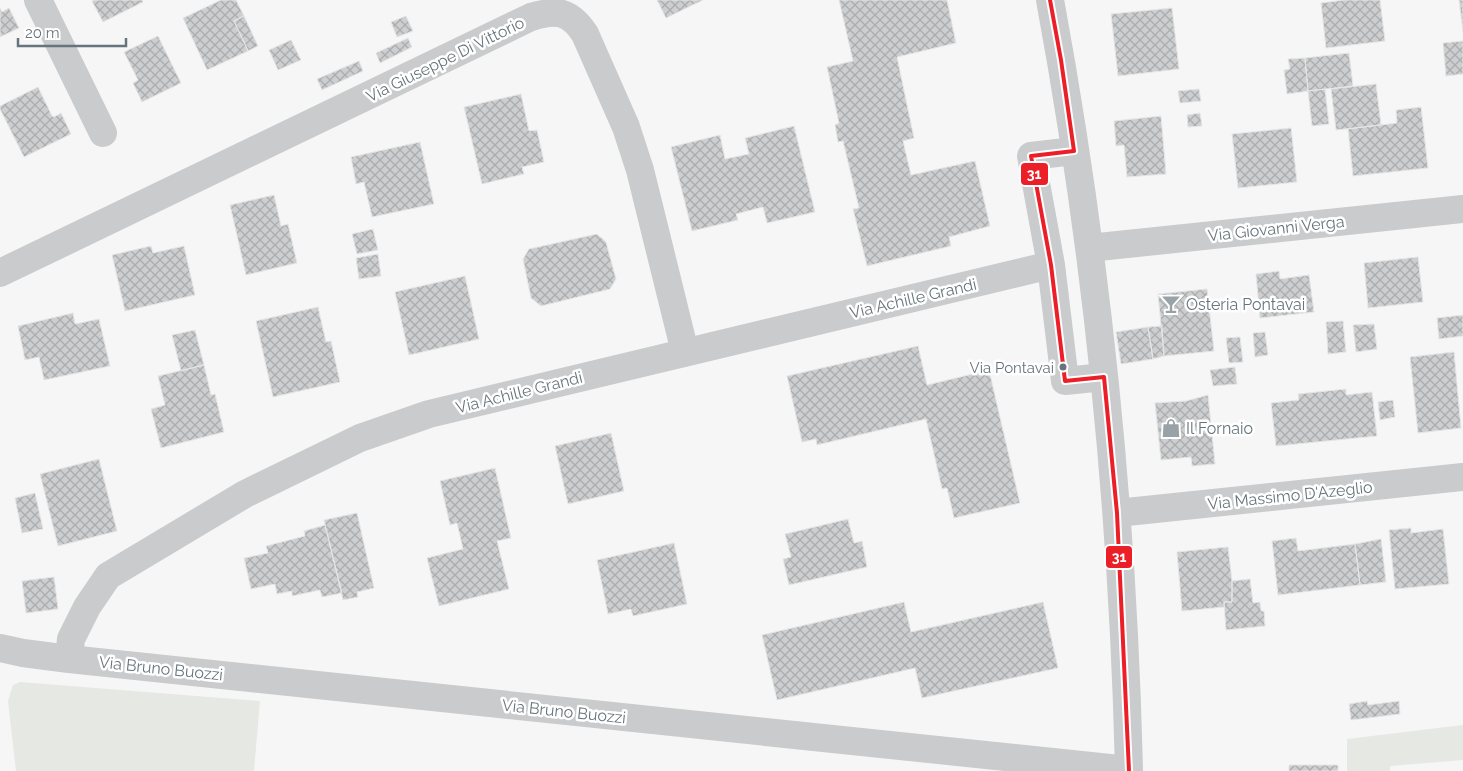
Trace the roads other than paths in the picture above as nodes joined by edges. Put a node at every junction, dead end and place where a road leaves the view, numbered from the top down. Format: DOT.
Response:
graph roads {
  1 [pos="38,0"];
  2 [pos="1050,0"];
  3 [pos="104,133"];
  4 [pos="1074,150"];
  5 [pos="1463,208"];
  6 [pos="1089,248"];
  7 [pos="1051,266"];
  8 [pos="0,273"];
  9 [pos="685,352"];
  10 [pos="1104,377"];
  11 [pos="1463,477"];
  12 [pos="1117,513"];
  13 [pos="0,648"];
  14 [pos="68,659"];
  15 [pos="1129,771"];
  1 -- 3 [label="street"];
  2 -- 4 [label="street"];
  4 -- 6 [label="street"];
  4 -- 7 [label="street"];
  5 -- 6 [label="street, Via Giovanni Verga"];
  6 -- 10 [label="street"];
  7 -- 9 [label="street, Via Achille Grandi"];
  7 -- 10 [label="street"];
  8 -- 9 [label="street, Via Giuseppe Di Vittorio"];
  9 -- 14 [label="street, Via Achille Grandi"];
  10 -- 12 [label="street"];
  11 -- 12 [label="street, Via Massimo D'Azeglio"];
  12 -- 15 [label="street"];
  13 -- 14 [label="street, Via Bruno Buozzi"];
  14 -- 15 [label="street, Via Bruno Buozzi"];
}
